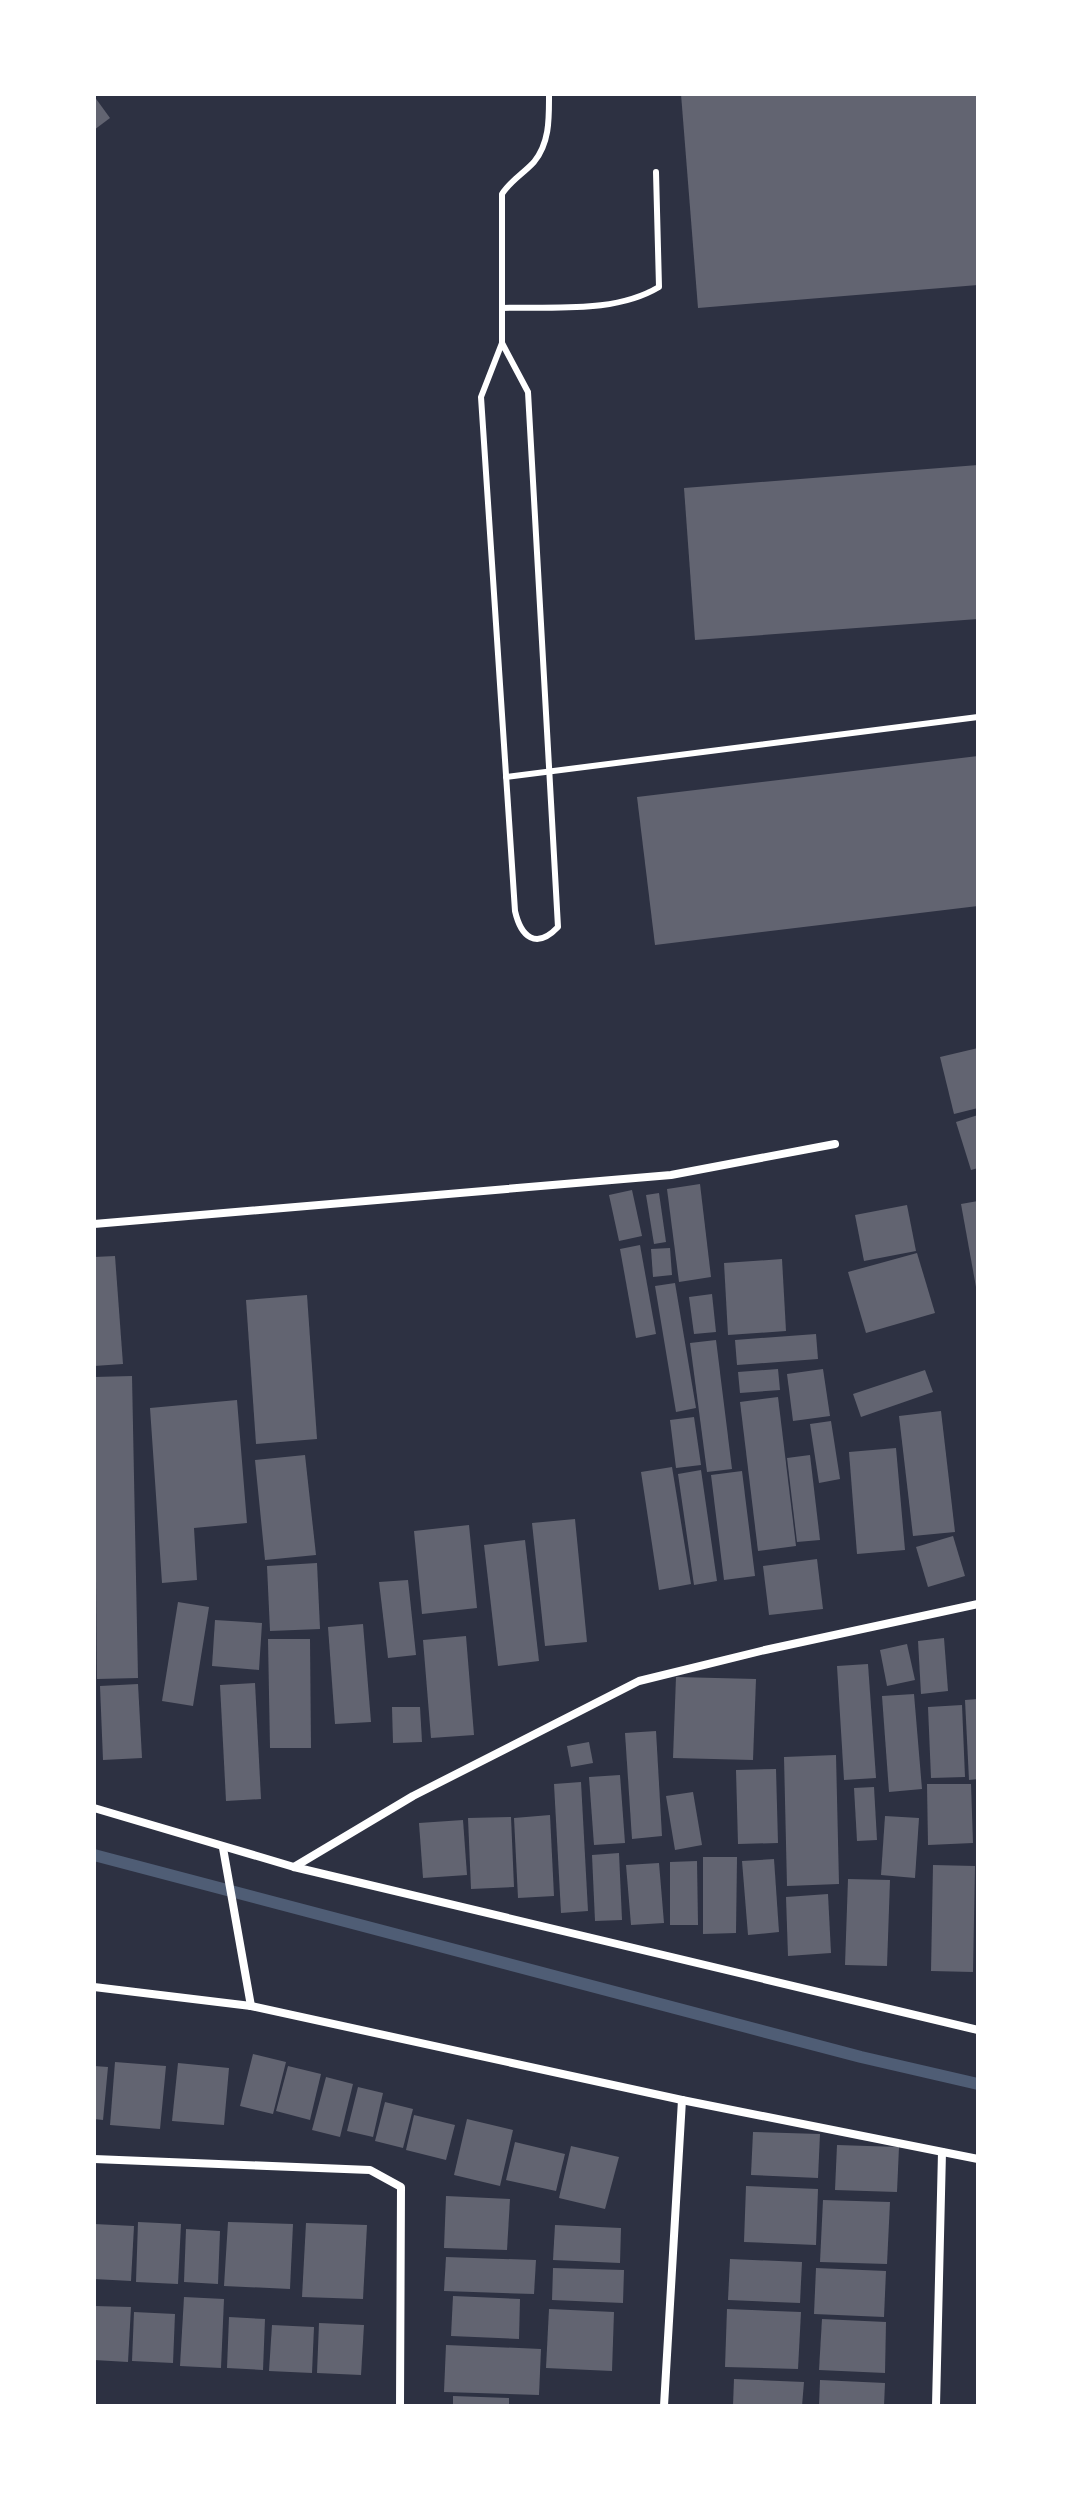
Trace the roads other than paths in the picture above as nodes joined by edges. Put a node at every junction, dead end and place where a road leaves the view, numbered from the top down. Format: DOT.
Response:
graph roads {
  1 [pos="549,94"];
  2 [pos="656,172"];
  3 [pos="502,308"];
  4 [pos="502,343"];
  5 [pos="978,717"];
  6 [pos="547,773"];
  7 [pos="506,777"];
  8 [pos="835,1144"];
  9 [pos="94,1224"];
  10 [pos="978,1604"];
  11 [pos="94,1808"];
  12 [pos="223,1848"];
  13 [pos="294,1867"];
  14 [pos="94,1987"];
  15 [pos="251,2006"];
  16 [pos="978,2030"];
  17 [pos="682,2100"];
  18 [pos="942,2152"];
  19 [pos="94,2159"];
  20 [pos="978,2159"];
  21 [pos="400,2406"];
  22 [pos="664,2406"];
  23 [pos="936,2406"];
  1 -- 3 [label="lane"];
  2 -- 3 [label="lane"];
  3 -- 4 [label="lane"];
  4 -- 6 [label="lane"];
  4 -- 7 [label="lane"];
  5 -- 6 [label="lane"];
  6 -- 7 [label="lane"];
  6 -- 7 [label="lane"];
  8 -- 9 [label="street"];
  10 -- 13 [label="street"];
  11 -- 12 [label="street"];
  12 -- 13 [label="street"];
  12 -- 15 [label="street"];
  13 -- 16 [label="street"];
  14 -- 15 [label="street"];
  15 -- 17 [label="street"];
  17 -- 18 [label="street"];
  17 -- 22 [label="street"];
  18 -- 20 [label="street"];
  18 -- 23 [label="street"];
  19 -- 21 [label="street"];
}
